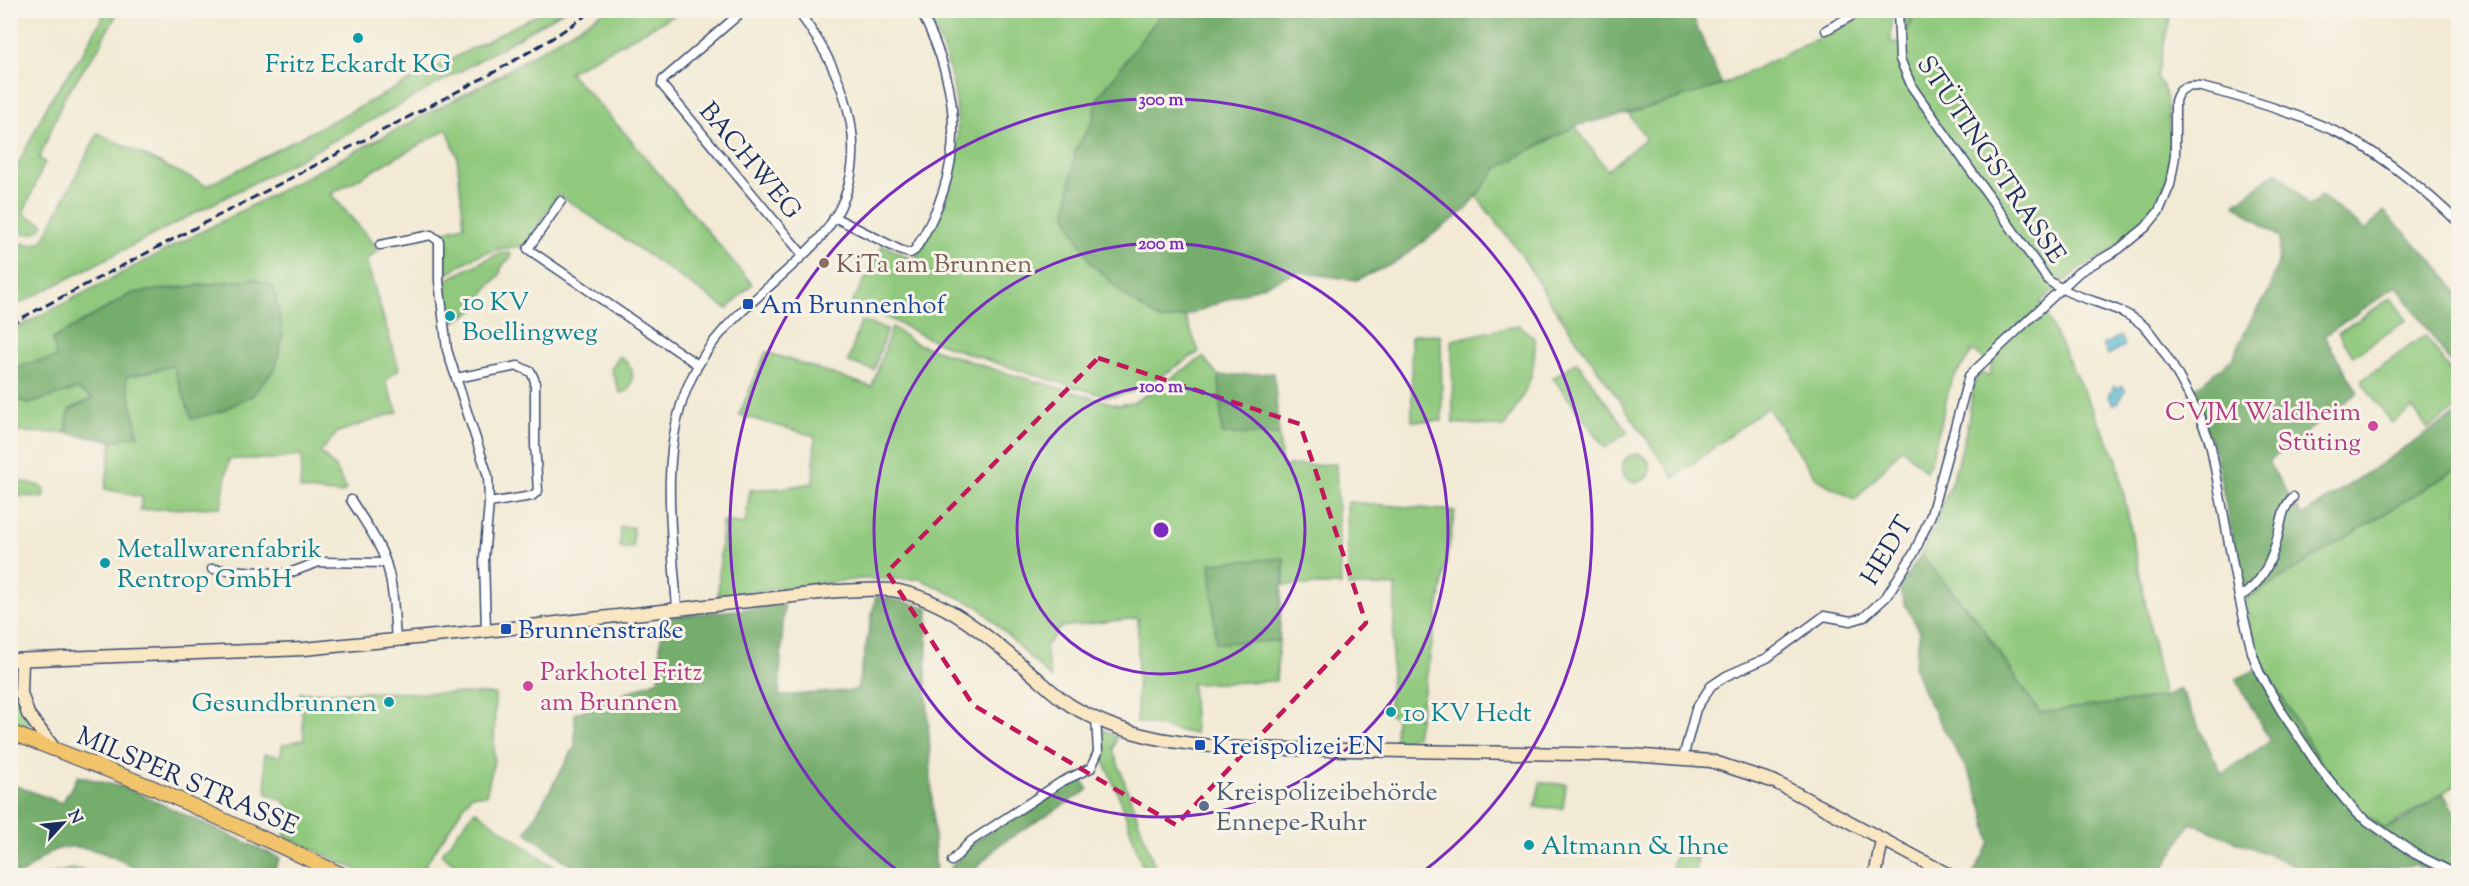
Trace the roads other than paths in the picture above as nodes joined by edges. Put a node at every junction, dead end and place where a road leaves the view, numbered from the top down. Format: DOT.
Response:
graph roads {
  1 [pos="744,10"];
  2 [pos="797,10"];
  3 [pos="920,10"];
  4 [pos="1862,10"];
  5 [pos="1898,10"];
  6 [pos="1826,30"];
  7 [pos="561,201"];
  8 [pos="834,217"];
  9 [pos="2458,222"];
  10 [pos="380,245"];
  11 [pos="802,254"];
  12 [pos="2060,289"];
  13 [pos="698,365"];
  14 [pos="456,378"];
  15 [pos="2293,497"];
  16 [pos="351,501"];
  17 [pos="489,502"];
  18 [pos="386,563"];
  19 [pos="212,569"];
  20 [pos="2239,597"];
  21 [pos="677,609"];
  22 [pos="486,631"];
  23 [pos="396,640"];
  24 [pos="16,660"];
  25 [pos="1096,718"];
  26 [pos="10,732"];
  27 [pos="53,747"];
  28 [pos="1683,758"];
  29 [pos="1882,840"];
  30 [pos="952,861"];
  31 [pos="2458,875"];
  32 [pos="345,876"];
  33 [pos="1875,876"];
  34 [pos="1951,876"];
  1 -- 11 [label="street, BACHWEG"];
  2 -- 8 [label="street"];
  3 -- 8 [label="street"];
  4 -- 6 [label="street"];
  5 -- 12 [label="street, STÜTINGSTRASSE"];
  7 -- 13 [label="street"];
  8 -- 11 [label="street"];
  9 -- 12 [label="street, STÜTINGSTRASSE"];
  10 -- 14 [label="street"];
  11 -- 13 [label="street"];
  12 -- 20 [label="street, STÜTINGSTRASSE"];
  12 -- 28 [label="street, HEDT"];
  13 -- 21 [label="street"];
  14 -- 17 [label="street"];
  14 -- 17 [label="street"];
  15 -- 20 [label="street"];
  16 -- 18 [label="street"];
  17 -- 22 [label="street"];
  18 -- 19 [label="street"];
  18 -- 23 [label="street"];
  20 -- 31 [label="street, STÜTINGSTRASSE"];
  21 -- 22 [label="main road"];
  21 -- 25 [label="main road"];
  22 -- 23 [label="main road"];
  23 -- 24 [label="main road"];
  24 -- 27 [label="main road"];
  25 -- 28 [label="main road"];
  25 -- 30 [label="street"];
  26 -- 27 [label="main road, MILSPER STRASSE"];
  27 -- 32 [label="main road, MILSPER STRASSE"];
  28 -- 29 [label="main road"];
  29 -- 33 [label="main road"];
  29 -- 34 [label="main road"];
}
